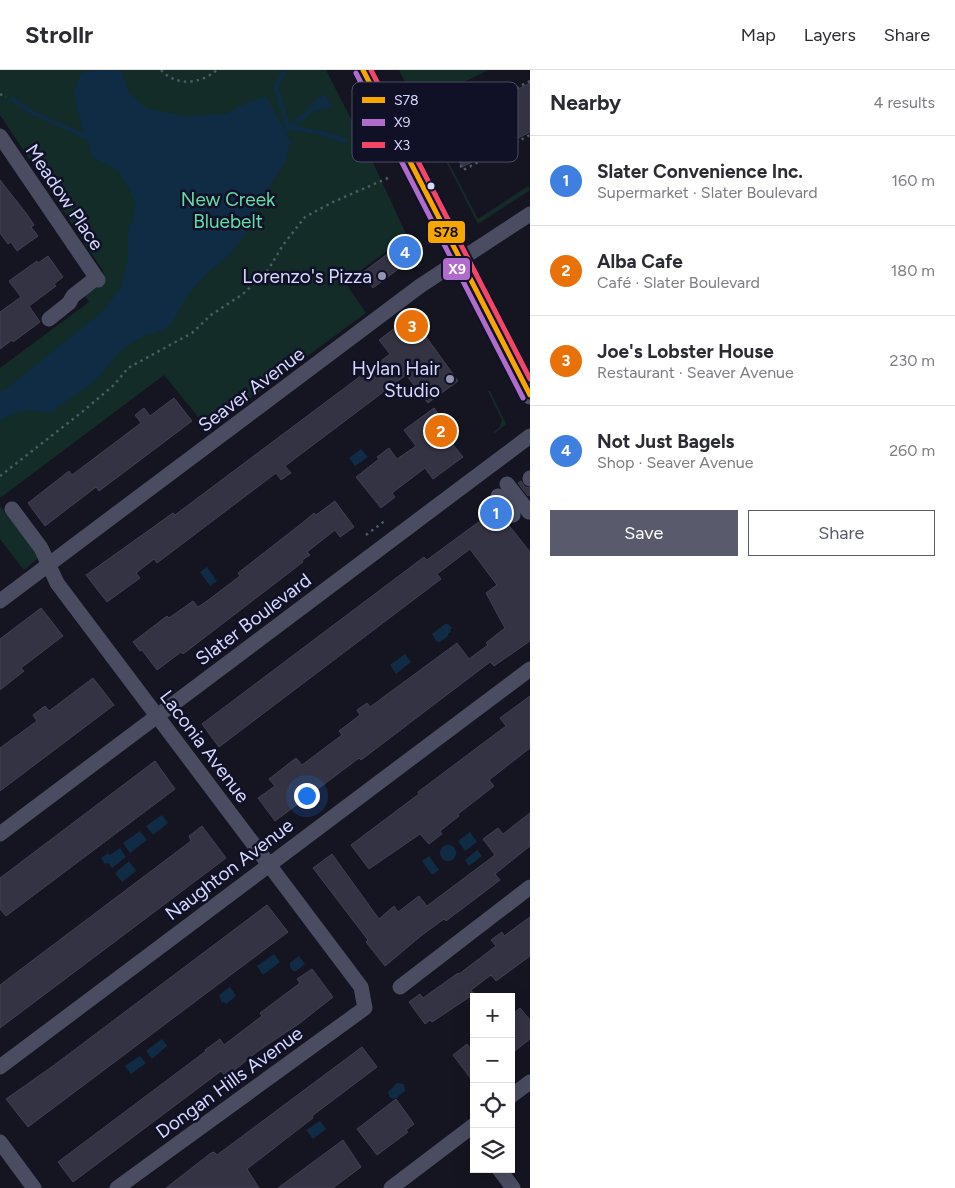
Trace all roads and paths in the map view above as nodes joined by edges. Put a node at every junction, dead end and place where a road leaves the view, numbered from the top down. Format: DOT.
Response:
graph roads {
  1 [pos="160,70"];
  2 [pos="217,70"];
  3 [pos="363,70"];
  4 [pos="530,81"];
  5 [pos="369,82"];
  6 [pos="518,87"];
  7 [pos="0,94"];
  8 [pos="6,98"];
  9 [pos="530,135"];
  10 [pos="518,141"];
  11 [pos="3,146"];
  12 [pos="411,162"];
  13 [pos="459,162"];
  14 [pos="478,162"];
  15 [pos="388,178"];
  16 [pos="530,214"];
  17 [pos="461,259"];
  18 [pos="49,319"];
  19 [pos="530,395"];
  20 [pos="530,436"];
  21 [pos="0,476"];
  22 [pos="12,509"];
  23 [pos="529,512"];
  24 [pos="513,515"];
  25 [pos="386,520"];
  26 [pos="366,535"];
  27 [pos="49,564"];
  28 [pos="0,601"];
  29 [pos="530,669"];
  30 [pos="157,716"];
  31 [pos="0,834"];
  32 [pos="268,864"];
  33 [pos="530,887"];
  34 [pos="400,987"];
  35 [pos="365,1008"];
  36 [pos="0,1067"];
  37 [pos="530,1082"];
  38 [pos="515,1093"];
  39 [pos="470,1131"];
  40 [pos="0,1142"];
  41 [pos="502,1173"];
  42 [pos="34,1188"];
  43 [pos="117,1188"];
  44 [pos="391,1188"];
  45 [pos="513,1188"];
  1 -- 2 [label="path"];
  3 -- 5 [label="main road"];
  4 -- 6 [label="path"];
  7 -- 8 [label="path"];
  9 -- 10 [label="path"];
  11 -- 18 [label="street, Meadow Place"];
  12 -- 17 [label="main road"];
  13 -- 14 [label="path"];
  15 -- 21 [label="path"];
  16 -- 17 [label="street, Seaver Avenue"];
  17 -- 19 [label="main road"];
  17 -- 27 [label="street, Seaver Avenue"];
  20 -- 30 [label="street, Slater Boulevard"];
  22 -- 27 [label="street, Laconia Avenue"];
  23 -- 24 [label="street"];
  25 -- 26 [label="path"];
  27 -- 28 [label="street, Seaver Avenue"];
  27 -- 30 [label="street, Laconia Avenue"];
  29 -- 32 [label="street, Naughton Avenue"];
  30 -- 31 [label="street, Slater Boulevard"];
  30 -- 32 [label="street, Laconia Avenue"];
  32 -- 35 [label="street, Laconia Avenue"];
  32 -- 36 [label="street, Naughton Avenue"];
  33 -- 34 [label="street"];
  35 -- 43 [label="street, Dongan Hills Avenue"];
  37 -- 38 [label="street"];
  39 -- 44 [label="street"];
  40 -- 42 [label="street"];
  41 -- 45 [label="street"];
}
